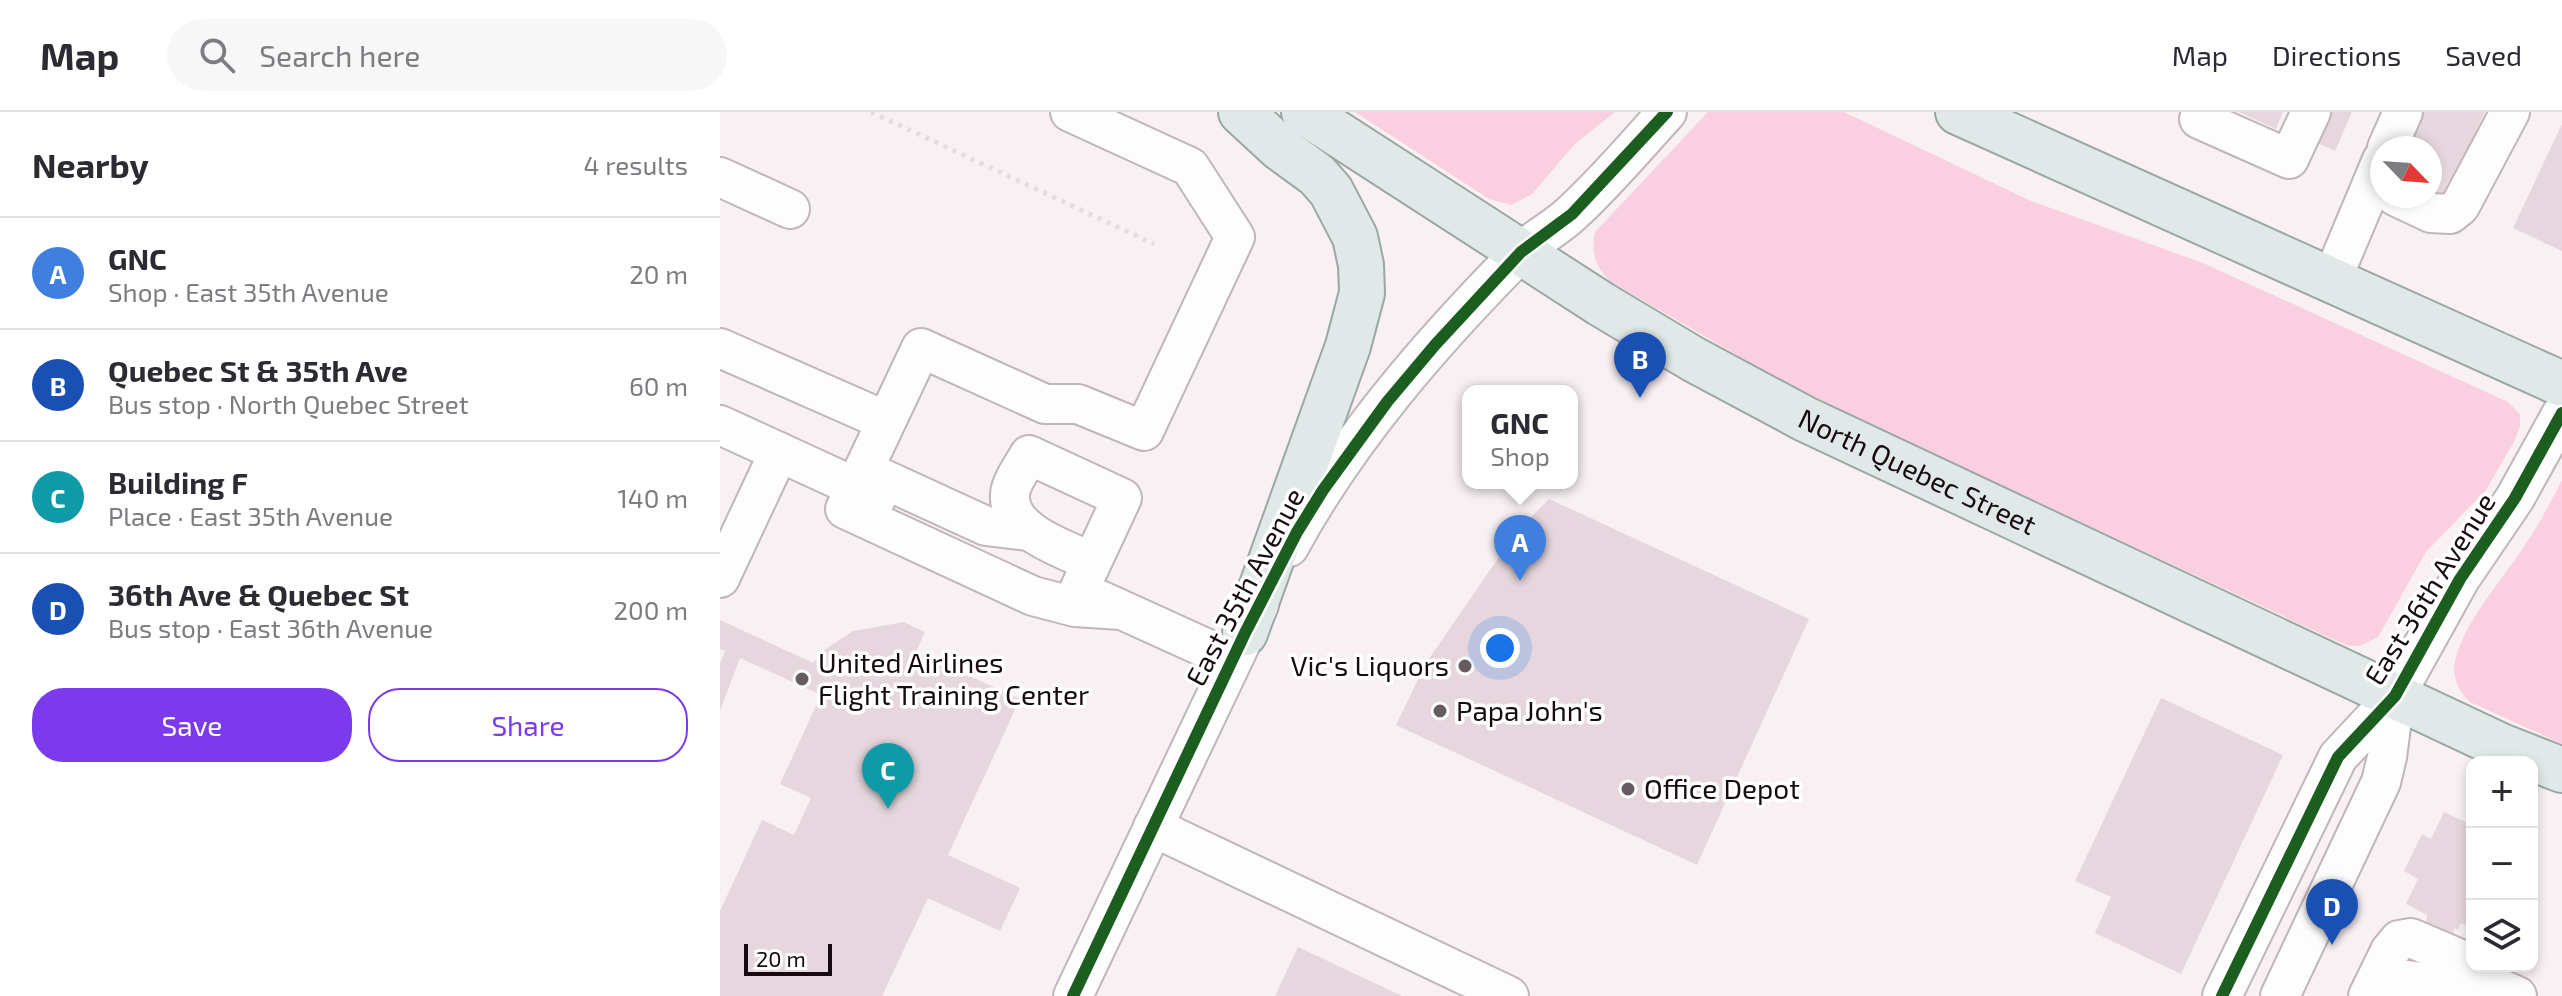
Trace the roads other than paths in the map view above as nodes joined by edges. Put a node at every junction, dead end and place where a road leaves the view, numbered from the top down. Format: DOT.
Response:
graph roads {
  1 [pos="1070,112"];
  2 [pos="1241,112"];
  3 [pos="1304,112"];
  4 [pos="1667,112"];
  5 [pos="1958,112"];
  6 [pos="2285,112"];
  7 [pos="2311,112"];
  8 [pos="2403,112"];
  9 [pos="2510,112"];
  10 [pos="2205,116"];
  11 [pos="2392,136"];
  12 [pos="2267,149"];
  13 [pos="720,177"];
  14 [pos="2370,206"];
  15 [pos="2423,208"];
  16 [pos="790,209"];
  17 [pos="1521,252"];
  18 [pos="2332,279"];
  19 [pos="720,348"];
  20 [pos="2562,384"];
  21 [pos="2562,413"];
  22 [pos="886,421"];
  23 [pos="720,425"];
  24 [pos="779,452"];
  25 [pos="855,489"];
  26 [pos="1028,531"];
  27 [pos="1085,576"];
  28 [pos="720,578"];
  29 [pos="1121,610"];
  30 [pos="1238,647"];
  31 [pos="2395,696"];
  32 [pos="2519,756"];
  33 [pos="2538,762"];
  34 [pos="2538,766"];
  35 [pos="2562,770"];
  36 [pos="2562,778"];
  37 [pos="1153,827"];
  38 [pos="2478,982"];
  39 [pos="1073,996"];
  40 [pos="1509,996"];
  41 [pos="2222,996"];
  42 [pos="2280,996"];
  43 [pos="2357,996"];
  44 [pos="2368,996"];
  45 [pos="2379,996"];
  46 [pos="2396,996"];
  1 -- 22 [label="street"];
  2 -- 30 [label="main road"];
  3 -- 17 [label="main road, North Quebec Street"];
  4 -- 17 [label="street, East 35th Avenue"];
  5 -- 18 [label="main road"];
  6 -- 12 [label="street"];
  7 -- 12 [label="street"];
  8 -- 11 [label="street"];
  9 -- 15 [label="street"];
  10 -- 12 [label="street"];
  13 -- 16 [label="street"];
  14 -- 18 [label="street"];
  17 -- 30 [label="street, East 35th Avenue"];
  17 -- 31 [label="main road, North Quebec Street"];
  18 -- 20 [label="main road"];
  19 -- 22 [label="street"];
  21 -- 31 [label="street, East 36th Avenue"];
  22 -- 25 [label="street"];
  23 -- 24 [label="street"];
  24 -- 25 [label="street"];
  24 -- 28 [label="street"];
  25 -- 26 [label="street"];
  25 -- 27 [label="street"];
  25 -- 29 [label="street"];
  26 -- 27 [label="street"];
  26 -- 27 [label="street"];
  27 -- 29 [label="street"];
  29 -- 30 [label="street"];
  30 -- 37 [label="street, East 35th Avenue"];
  31 -- 32 [label="main road, North Quebec Street"];
  31 -- 41 [label="street, East 36th Avenue"];
  31 -- 42 [label="street, East 36th Avenue"];
  33 -- 35 [label="main road, North Quebec Street"];
  34 -- 36 [label="main road"];
  37 -- 39 [label="street, East 35th Avenue"];
  37 -- 40 [label="street"];
  38 -- 43 [label="street"];
  38 -- 44 [label="street"];
  38 -- 45 [label="street"];
  38 -- 46 [label="street"];
}
